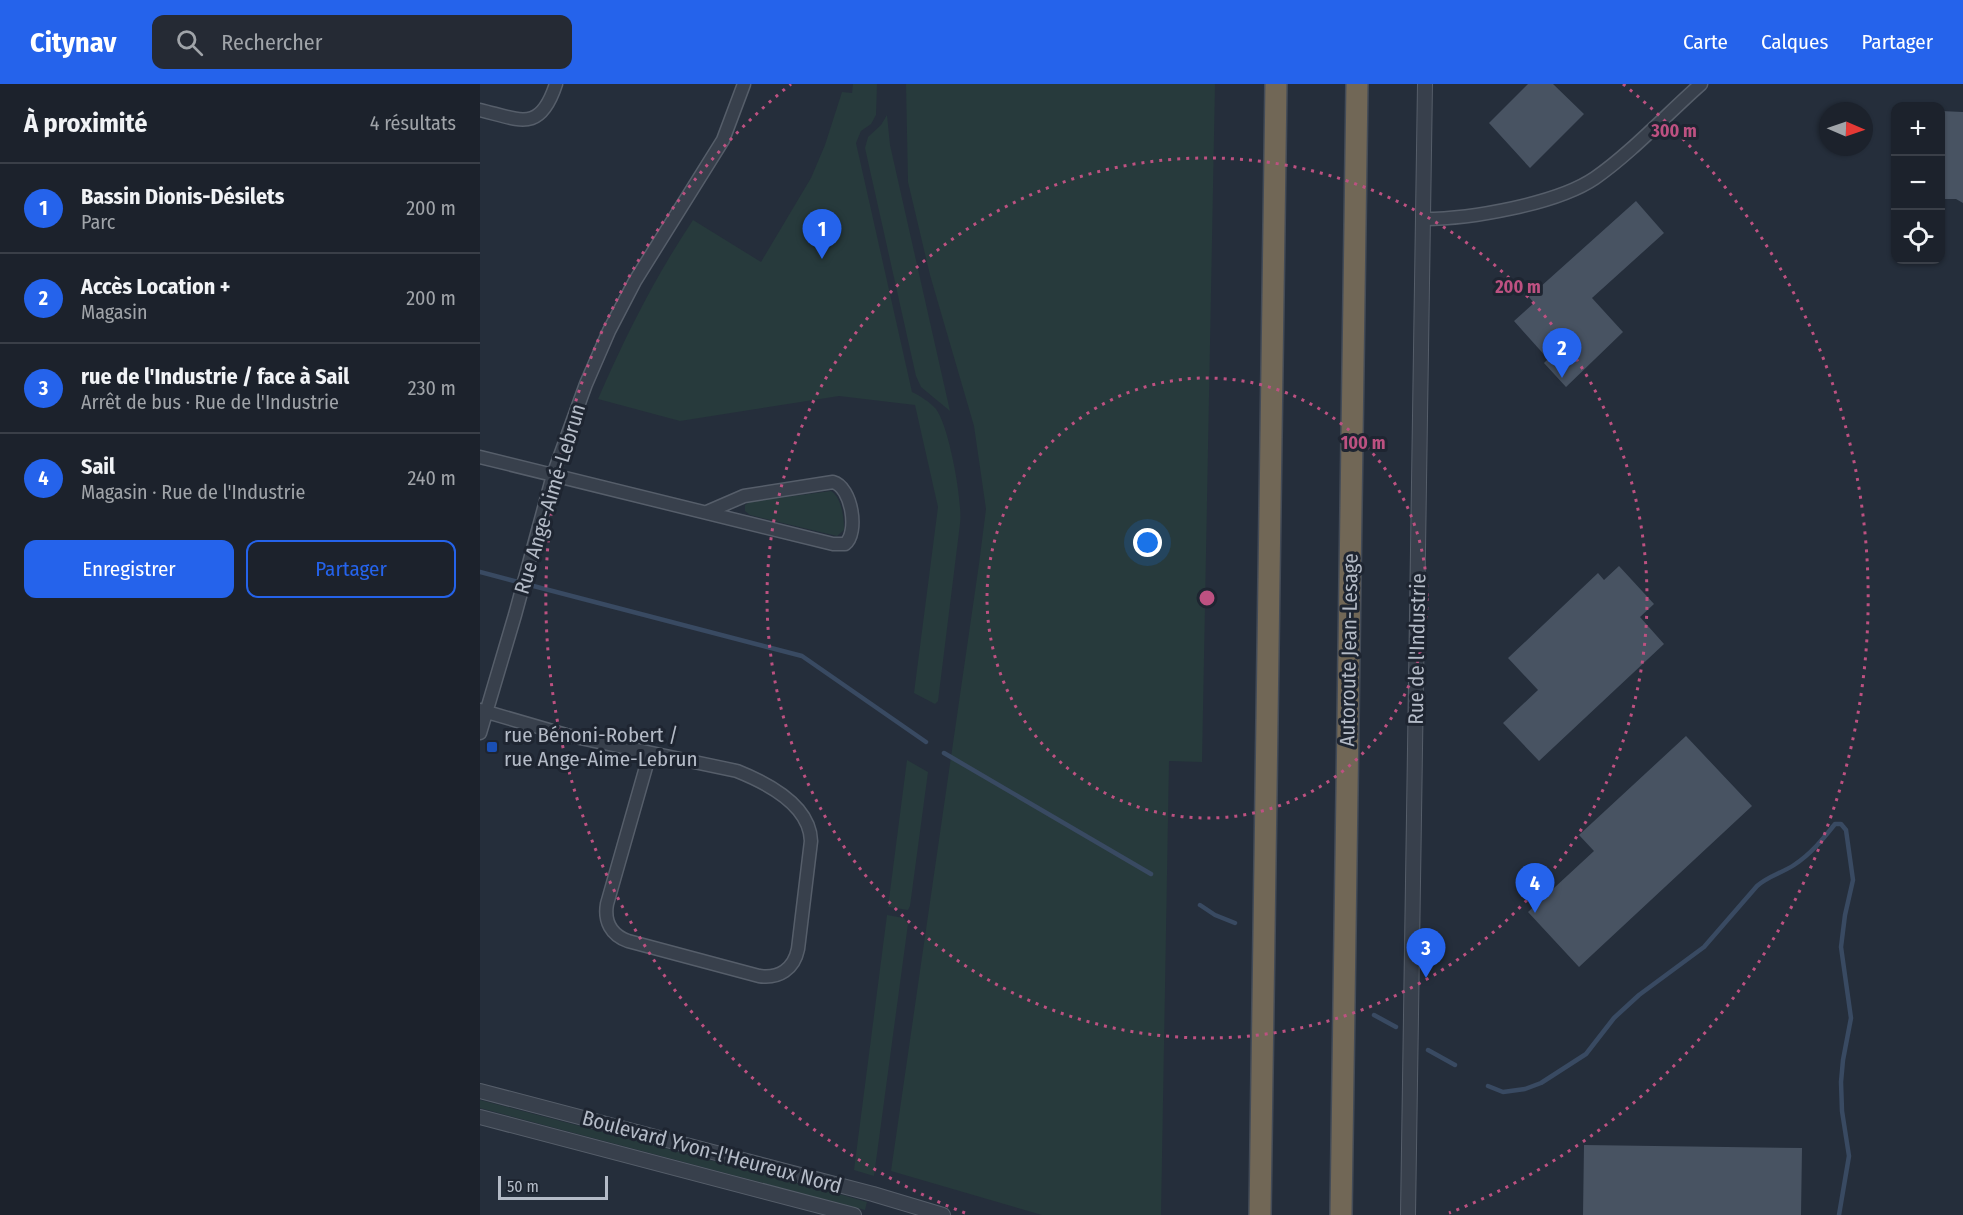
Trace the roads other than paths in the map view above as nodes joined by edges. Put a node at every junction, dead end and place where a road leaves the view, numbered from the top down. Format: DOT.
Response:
graph roads {
  1 [pos="556,84"];
  2 [pos="744,84"];
  3 [pos="1276,84"];
  4 [pos="1358,84"];
  5 [pos="1425,84"];
  6 [pos="1701,84"];
  7 [pos="480,110"];
  8 [pos="1424,219"];
  9 [pos="480,457"];
  10 [pos="553,475"];
  11 [pos="707,512"];
  12 [pos="483,711"];
  13 [pos="480,733"];
  14 [pos="650,753"];
  15 [pos="480,1090"];
  16 [pos="480,1117"];
  17 [pos="854,1215"];
  18 [pos="943,1215"];
  19 [pos="1260,1215"];
  20 [pos="1341,1215"];
  21 [pos="1408,1215"];
  1 -- 7 [label="street"];
  2 -- 10 [label="street, Rue Ange-Aimé-Lebrun"];
  3 -- 19 [label="highway"];
  4 -- 20 [label="highway, Autoroute Jean-Lesage"];
  5 -- 8 [label="street, Rue de l'Industrie"];
  6 -- 8 [label="street"];
  8 -- 21 [label="street, Rue de l'Industrie"];
  9 -- 10 [label="street"];
  10 -- 11 [label="street"];
  10 -- 12 [label="street, Rue Ange-Aimé-Lebrun"];
  11 -- 11 [label="street"];
  12 -- 13 [label="street, Rue Ange-Aimé-Lebrun"];
  12 -- 14 [label="street"];
  14 -- 14 [label="street"];
  15 -- 18 [label="street, Boulevard Yvon-l'Heureux Nord"];
  16 -- 17 [label="street, Boulevard Yvon-l'Heureux Nord"];
}
